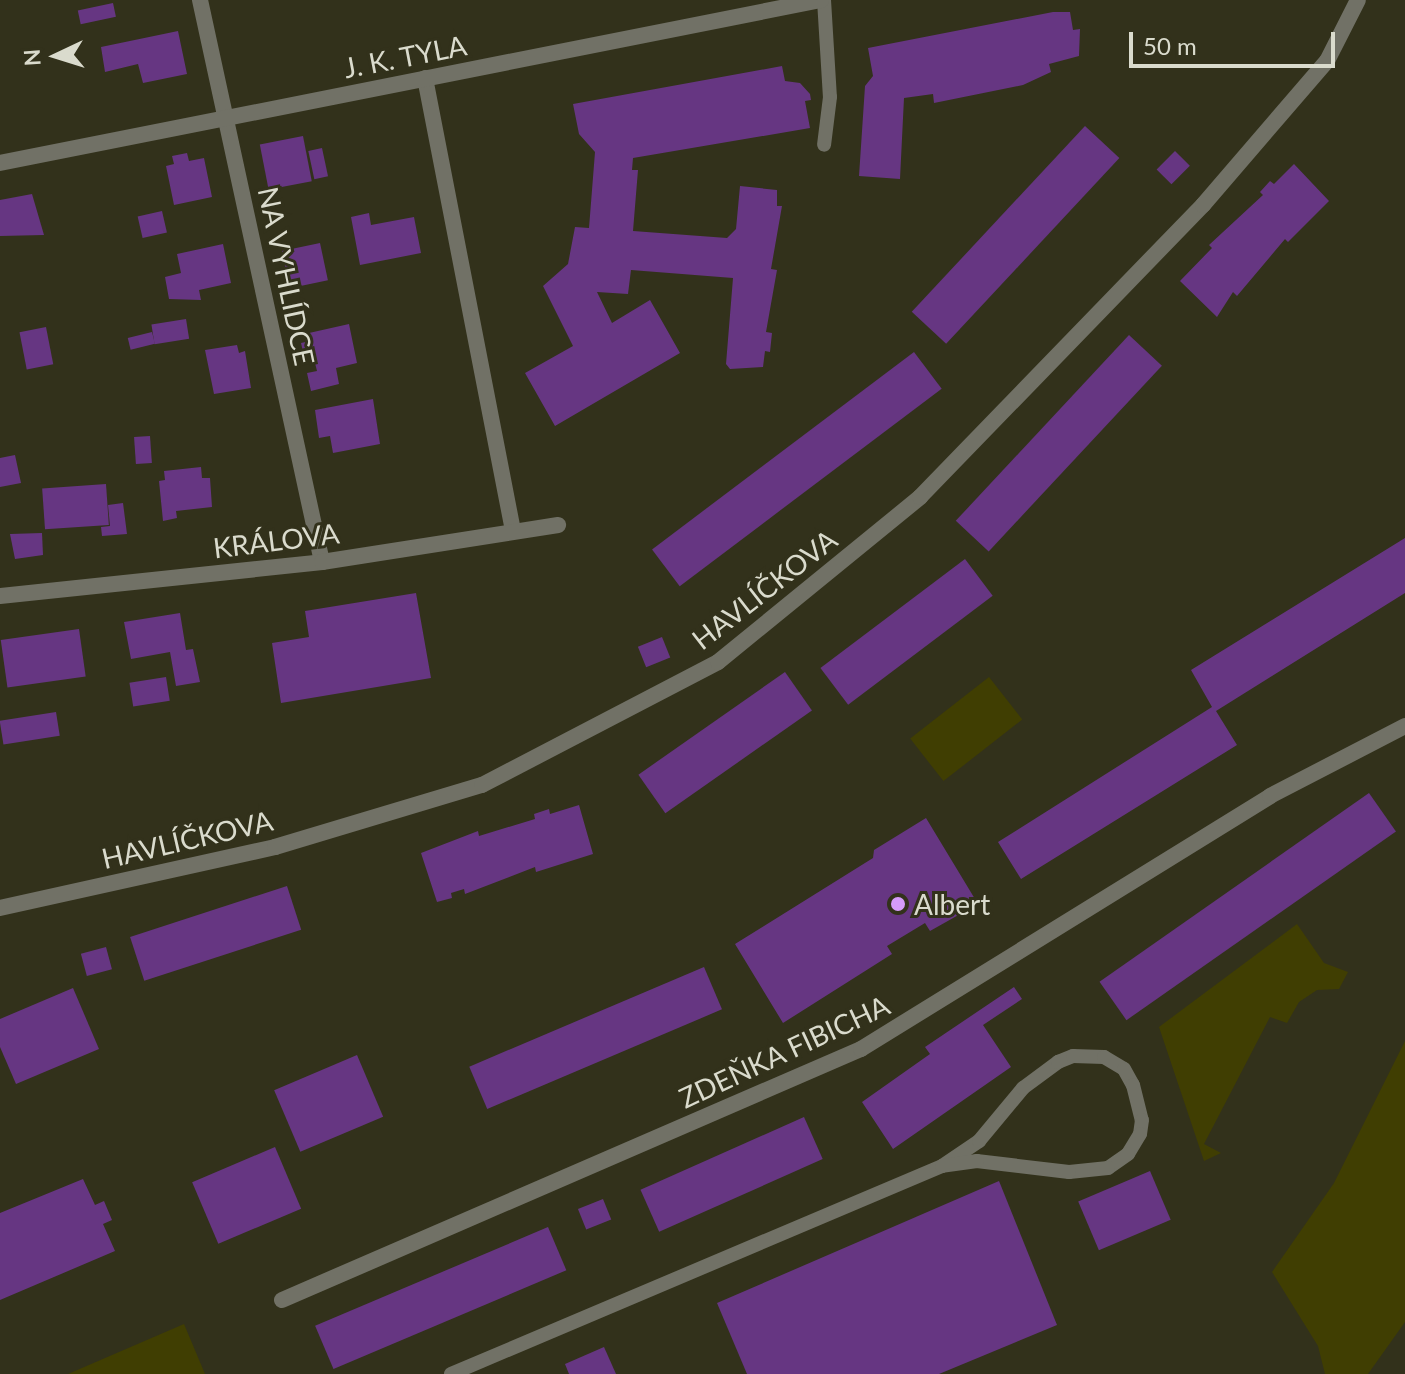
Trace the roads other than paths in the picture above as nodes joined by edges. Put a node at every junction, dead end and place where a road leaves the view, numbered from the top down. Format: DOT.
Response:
graph roads {
  1 [pos="200,0"];
  2 [pos="822,0"];
  3 [pos="1358,0"];
  4 [pos="425,78"];
  5 [pos="226,118"];
  6 [pos="824,145"];
  7 [pos="0,163"];
  8 [pos="558,525"];
  9 [pos="513,532"];
  10 [pos="322,562"];
  11 [pos="0,596"];
  12 [pos="1405,726"];
  13 [pos="0,908"];
  14 [pos="942,1166"];
  15 [pos="282,1300"];
  16 [pos="451,1374"];
  1 -- 5 [label="street, NA VYHLÍDCE"];
  2 -- 4 [label="street, J. K. TYLA"];
  2 -- 6 [label="lane"];
  3 -- 13 [label="street, HAVLÍČKOVA"];
  4 -- 5 [label="street, J. K. TYLA"];
  4 -- 9 [label="street"];
  5 -- 7 [label="street, J. K. TYLA"];
  5 -- 10 [label="street, NA VYHLÍDCE"];
  8 -- 9 [label="street, KRÁLOVA"];
  9 -- 10 [label="street, KRÁLOVA"];
  10 -- 11 [label="street, KRÁLOVA"];
  12 -- 15 [label="street, ZDEŇKA FIBICHA"];
  14 -- 14 [label="lane"];
  14 -- 16 [label="lane"];
}
